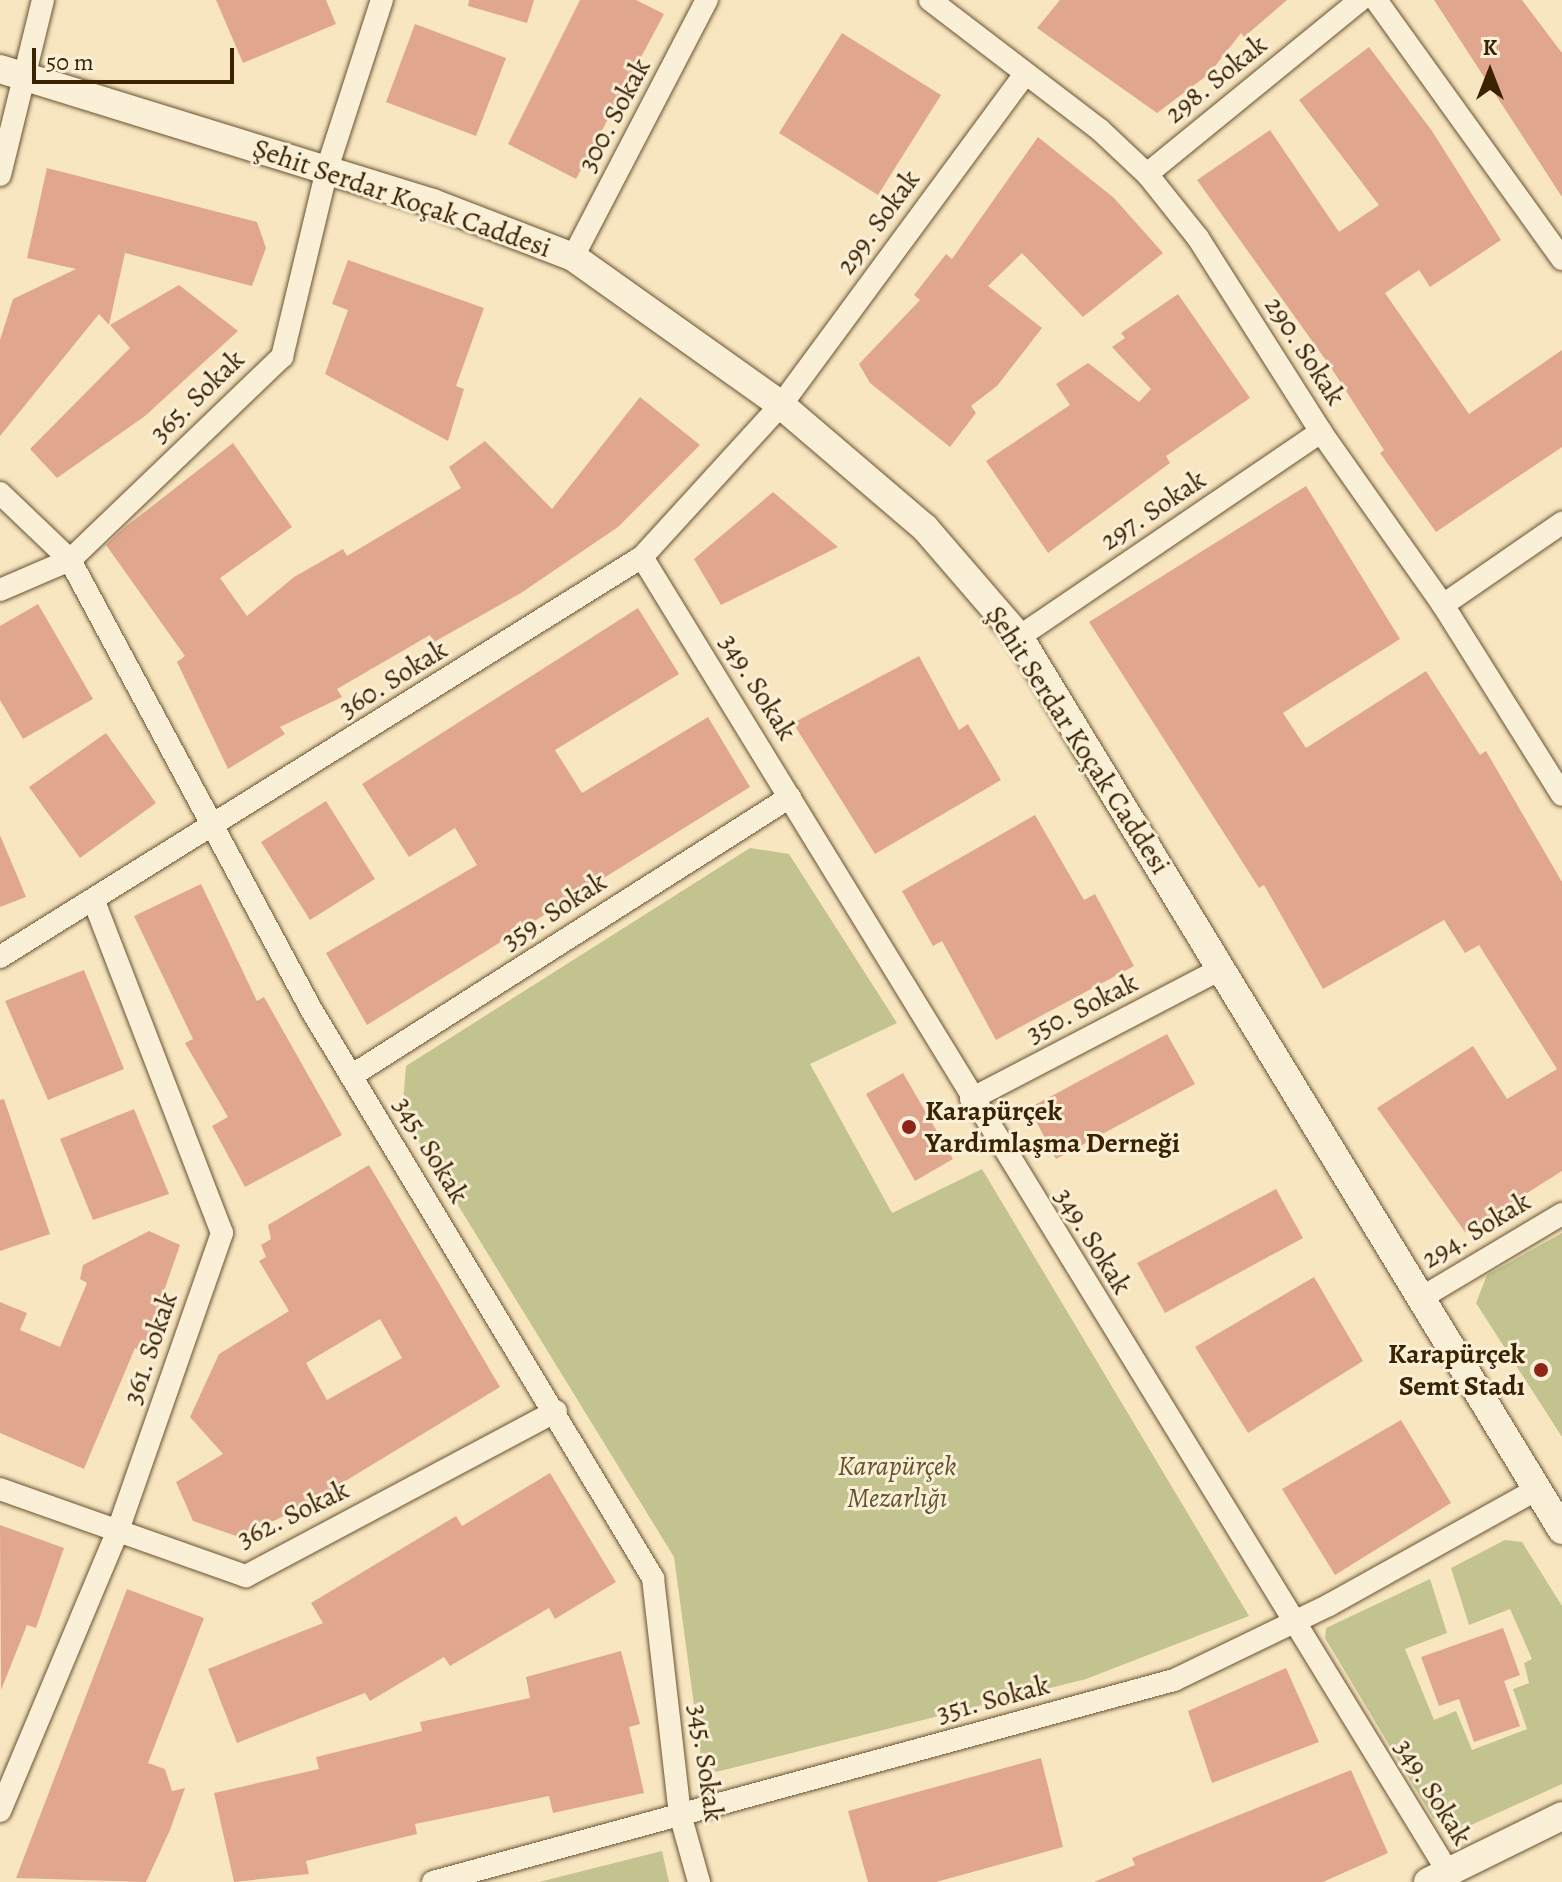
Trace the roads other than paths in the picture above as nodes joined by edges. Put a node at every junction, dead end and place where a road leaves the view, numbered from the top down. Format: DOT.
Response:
graph roads {
  1 [pos="43,0"];
  2 [pos="382,0"];
  3 [pos="707,0"];
  4 [pos="930,0"];
  5 [pos="1360,0"];
  6 [pos="1376,0"];
  7 [pos="11,73"];
  8 [pos="1024,75"];
  9 [pos="327,169"];
  10 [pos="1147,174"];
  11 [pos="0,175"];
  12 [pos="573,257"];
  13 [pos="1562,259"];
  14 [pos="781,405"];
  15 [pos="1321,432"];
  16 [pos="0,493"];
  17 [pos="1562,523"];
  18 [pos="642,557"];
  19 [pos="70,560"];
  20 [pos="0,590"];
  21 [pos="1443,605"];
  22 [pos="1019,637"];
  23 [pos="1562,795"];
  24 [pos="790,797"];
  25 [pos="214,829"];
  26 [pos="94,902"];
  27 [pos="0,957"];
  28 [pos="1221,969"];
  29 [pos="351,1076"];
  30 [pos="971,1099"];
  31 [pos="1562,1214"];
  32 [pos="1421,1298"];
  33 [pos="556,1411"];
  34 [pos="0,1489"];
  35 [pos="1536,1490"];
  36 [pos="1562,1530"];
  37 [pos="117,1533"];
  38 [pos="1292,1623"];
  39 [pos="0,1811"];
  40 [pos="680,1814"];
  41 [pos="1562,1816"];
  42 [pos="1438,1877"];
  43 [pos="433,1882"];
  44 [pos="699,1882"];
  1 -- 7 [label="street"];
  2 -- 9 [label="street, 365. Sokak"];
  3 -- 12 [label="street, 300. Sokak"];
  4 -- 8 [label="street, 290. Sokak"];
  5 -- 10 [label="street, 298. Sokak"];
  6 -- 13 [label="street"];
  7 -- 9 [label="street, Şehit Serdar Koçak Caddesi"];
  7 -- 11 [label="street"];
  8 -- 10 [label="street, 290. Sokak"];
  8 -- 14 [label="street, 299. Sokak"];
  9 -- 12 [label="street, Şehit Serdar Koçak Caddesi"];
  9 -- 19 [label="street, 365. Sokak"];
  10 -- 15 [label="street, 290. Sokak"];
  12 -- 14 [label="street, Şehit Serdar Koçak Caddesi"];
  14 -- 18 [label="street, 360. Sokak"];
  14 -- 22 [label="street, Şehit Serdar Koçak Caddesi"];
  15 -- 21 [label="street, 290. Sokak"];
  15 -- 22 [label="street, 297. Sokak"];
  16 -- 19 [label="street, 345. Sokak"];
  17 -- 21 [label="street"];
  18 -- 24 [label="street, 349. Sokak"];
  18 -- 25 [label="street, 360. Sokak"];
  19 -- 20 [label="street, 365. Sokak"];
  19 -- 25 [label="street, 345. Sokak"];
  21 -- 23 [label="street, 290. Sokak"];
  22 -- 28 [label="street, Şehit Serdar Koçak Caddesi"];
  24 -- 29 [label="street, 359. Sokak"];
  24 -- 30 [label="street, 349. Sokak"];
  25 -- 26 [label="street, 360. Sokak"];
  25 -- 29 [label="street, 345. Sokak"];
  26 -- 27 [label="street, 360. Sokak"];
  26 -- 37 [label="street, 361. Sokak"];
  28 -- 30 [label="street, 350. Sokak"];
  28 -- 32 [label="street, Şehit Serdar Koçak Caddesi"];
  29 -- 33 [label="street, 345. Sokak"];
  30 -- 38 [label="street, 349. Sokak"];
  31 -- 32 [label="street, 294. Sokak"];
  32 -- 35 [label="street, Şehit Serdar Koçak Caddesi"];
  33 -- 37 [label="street, 362. Sokak"];
  33 -- 40 [label="street, 345. Sokak"];
  34 -- 37 [label="street, 362. Sokak"];
  35 -- 36 [label="street, Şehit Serdar Koçak Caddesi"];
  35 -- 38 [label="street, 351. Sokak"];
  37 -- 39 [label="street, 361. Sokak"];
  38 -- 40 [label="street, 351. Sokak"];
  38 -- 42 [label="street, 349. Sokak"];
  40 -- 43 [label="street, 351. Sokak"];
  40 -- 44 [label="street, 345. Sokak"];
  41 -- 42 [label="street"];
}
